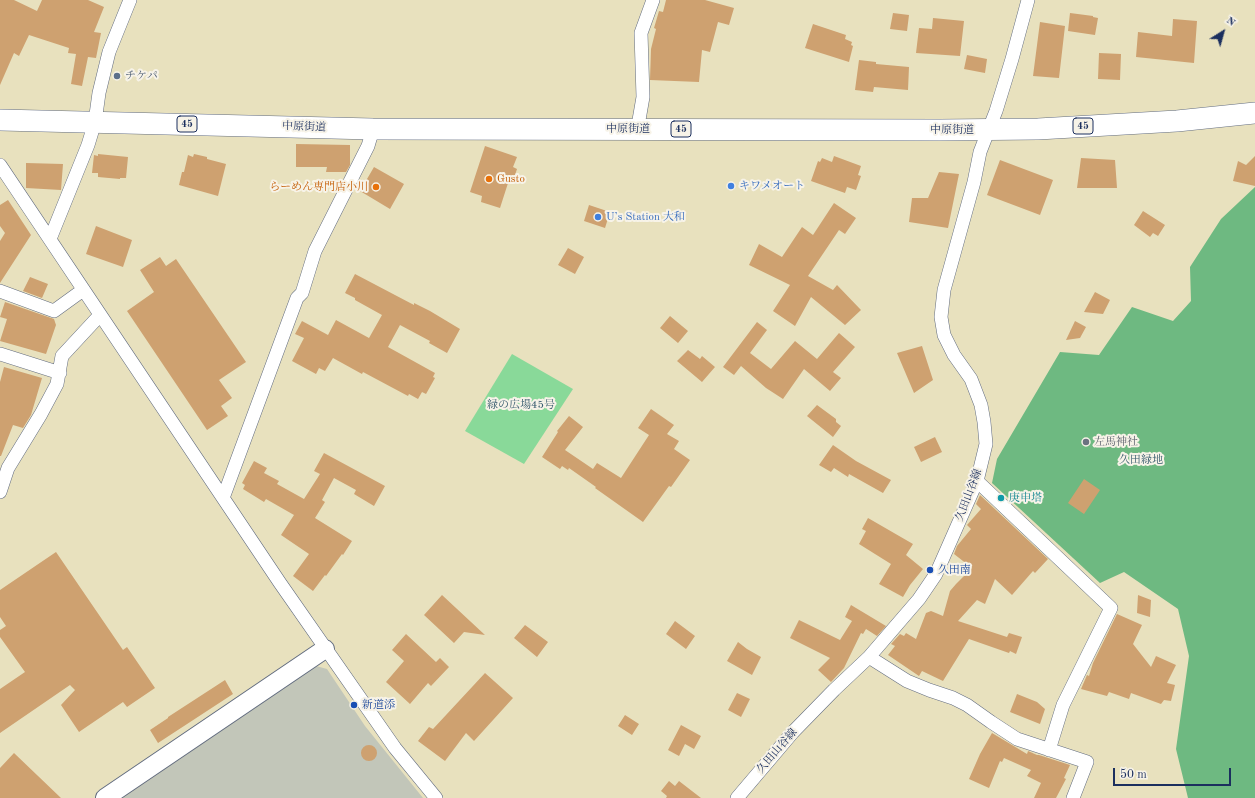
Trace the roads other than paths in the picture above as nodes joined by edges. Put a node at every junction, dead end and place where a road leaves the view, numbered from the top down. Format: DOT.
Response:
graph roads {
  1 [pos="130,0"];
  2 [pos="653,0"];
  3 [pos="1028,0"];
  4 [pos="1255,113"];
  5 [pos="0,120"];
  6 [pos="95,122"];
  7 [pos="373,129"];
  8 [pos="639,129"];
  9 [pos="989,129"];
  10 [pos="0,165"];
  11 [pos="50,239"];
  12 [pos="83,290"];
  13 [pos="0,291"];
  14 [pos="100,315"];
  15 [pos="0,354"];
  16 [pos="60,373"];
  17 [pos="977,482"];
  18 [pos="0,492"];
  19 [pos="223,498"];
  20 [pos="325,649"];
  21 [pos="869,657"];
  22 [pos="1049,750"];
  23 [pos="105,798"];
  24 [pos="436,798"];
  25 [pos="737,798"];
  26 [pos="1073,798"];
  1 -- 6 [label="street"];
  2 -- 8 [label="street"];
  3 -- 9 [label="street, 久田山谷線"];
  4 -- 9 [label="main road, 中原街道 / 45"];
  5 -- 6 [label="main road, 中原街道 / 45"];
  6 -- 7 [label="main road, 中原街道 / 45"];
  6 -- 11 [label="street"];
  7 -- 8 [label="main road, 中原街道 / 45"];
  7 -- 19 [label="street"];
  8 -- 9 [label="main road, 中原街道 / 45"];
  9 -- 17 [label="street, 久田山谷線"];
  10 -- 11 [label="street"];
  11 -- 12 [label="street"];
  12 -- 13 [label="street"];
  12 -- 14 [label="street"];
  14 -- 16 [label="street"];
  14 -- 19 [label="street"];
  15 -- 16 [label="street"];
  16 -- 18 [label="street"];
  17 -- 21 [label="street, 久田山谷線"];
  17 -- 22 [label="street"];
  19 -- 20 [label="street"];
  20 -- 23 [label="street"];
  20 -- 24 [label="street"];
  21 -- 22 [label="street"];
  21 -- 25 [label="street, 久田山谷線"];
  22 -- 26 [label="street"];
}
